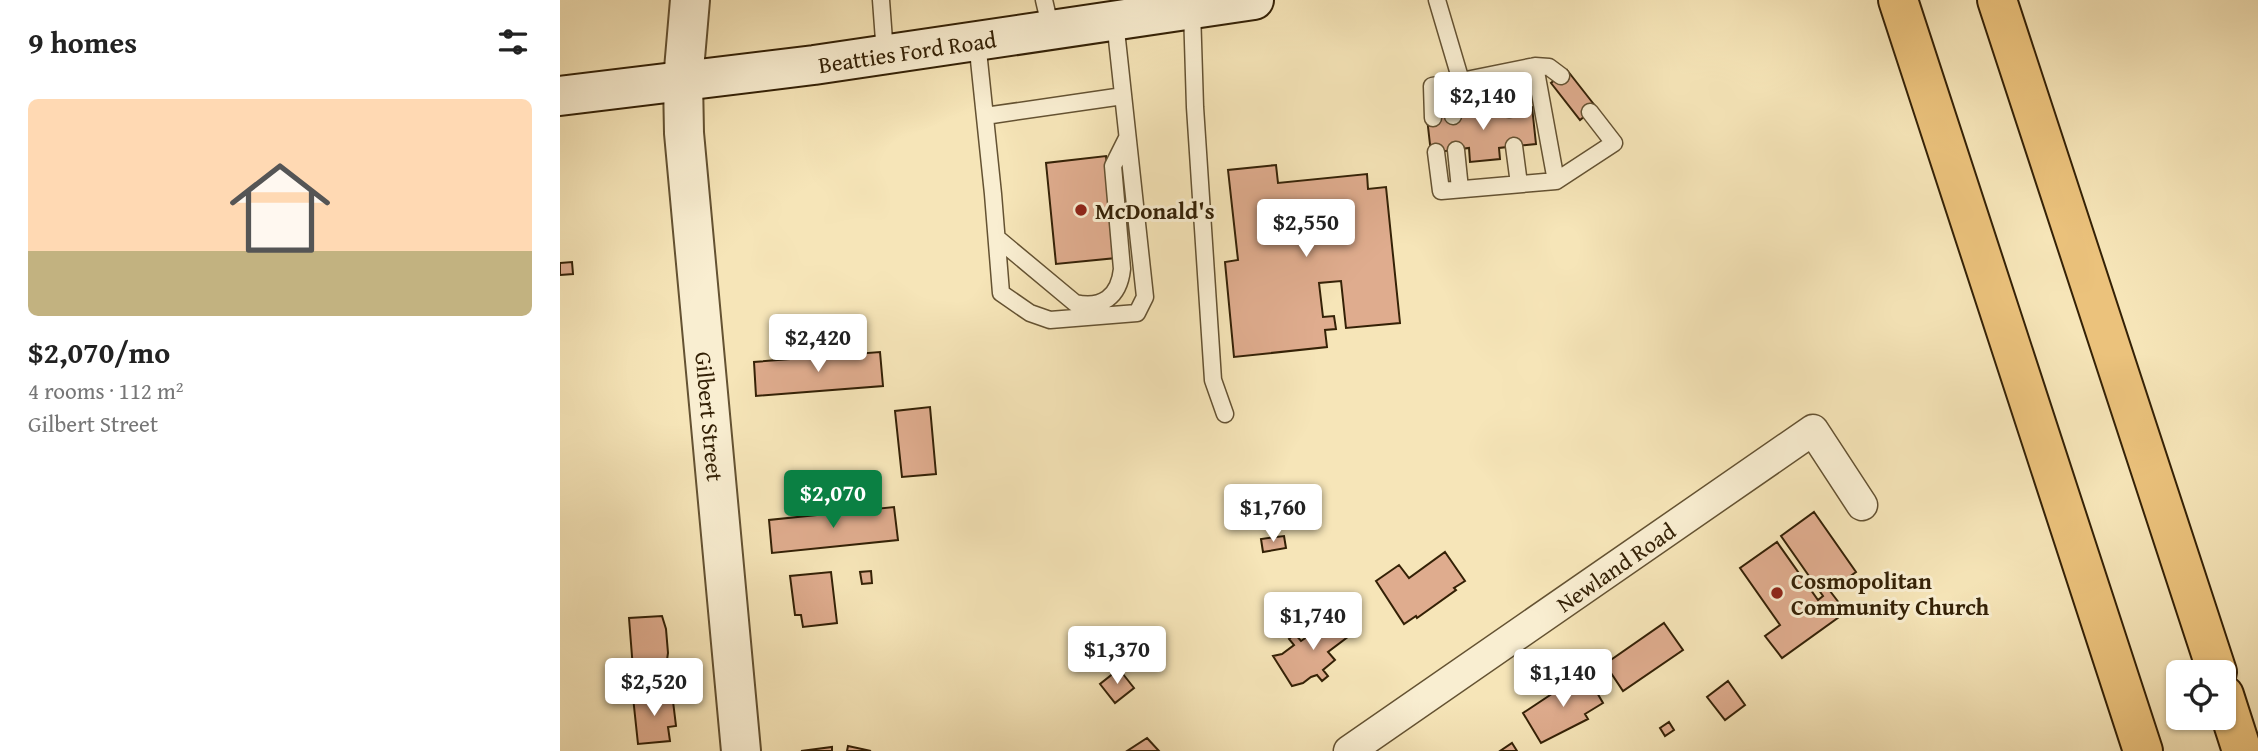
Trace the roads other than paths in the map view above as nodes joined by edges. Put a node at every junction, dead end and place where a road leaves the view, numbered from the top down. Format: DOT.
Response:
graph roads {
  1 [pos="690,0"];
  2 [pos="881,0"];
  3 [pos="1254,0"];
  4 [pos="1437,0"];
  5 [pos="1898,0"];
  6 [pos="1997,0"];
  7 [pos="1192,9"];
  8 [pos="1047,15"];
  9 [pos="1115,21"];
  10 [pos="976,41"];
  11 [pos="885,54"];
  12 [pos="1535,66"];
  13 [pos="1506,72"];
  14 [pos="1561,76"];
  15 [pos="682,81"];
  16 [pos="1456,82"];
  17 [pos="560,96"];
  18 [pos="1123,96"];
  19 [pos="1509,109"];
  20 [pos="1590,112"];
  21 [pos="985,116"];
  22 [pos="1453,116"];
  23 [pos="1433,118"];
  24 [pos="1127,137"];
  25 [pos="1514,146"];
  26 [pos="1456,150"];
  27 [pos="1436,152"];
  28 [pos="1556,181"];
  29 [pos="1519,184"];
  30 [pos="1460,189"];
  31 [pos="997,238"];
  32 [pos="1225,414"];
  33 [pos="1862,505"];
  34 [pos="2213,660"];
  35 [pos="2235,730"];
  36 [pos="741,751"];
  37 [pos="1349,751"];
  38 [pos="2143,751"];
  39 [pos="2242,751"];
  1 -- 15 [label="street, Gilbert Street"];
  2 -- 11 [label="lane"];
  3 -- 7 [label="street, Beatties Ford Road"];
  4 -- 16 [label="lane"];
  5 -- 38 [label="highway"];
  6 -- 34 [label="highway"];
  7 -- 9 [label="street, Beatties Ford Road"];
  7 -- 32 [label="lane"];
  8 -- 9 [label="street, Beatties Ford Road"];
  8 -- 10 [label="street, Beatties Ford Road"];
  9 -- 18 [label="lane"];
  10 -- 11 [label="street, Beatties Ford Road"];
  10 -- 21 [label="lane"];
  11 -- 15 [label="street, Beatties Ford Road"];
  12 -- 13 [label="lane"];
  12 -- 14 [label="lane"];
  12 -- 28 [label="lane"];
  13 -- 16 [label="lane"];
  13 -- 19 [label="lane"];
  15 -- 17 [label="street, Beatties Ford Road"];
  15 -- 36 [label="street, Gilbert Street"];
  16 -- 22 [label="lane"];
  16 -- 23 [label="lane"];
  18 -- 21 [label="lane"];
  18 -- 24 [label="lane"];
  20 -- 28 [label="lane"];
  21 -- 31 [label="lane"];
  24 -- 31 [label="lane"];
  24 -- 31 [label="lane"];
  25 -- 29 [label="lane"];
  26 -- 30 [label="lane"];
  27 -- 30 [label="lane"];
  28 -- 29 [label="lane"];
  29 -- 30 [label="lane"];
  33 -- 37 [label="street, Newland Road"];
  35 -- 39 [label="highway"];
}
